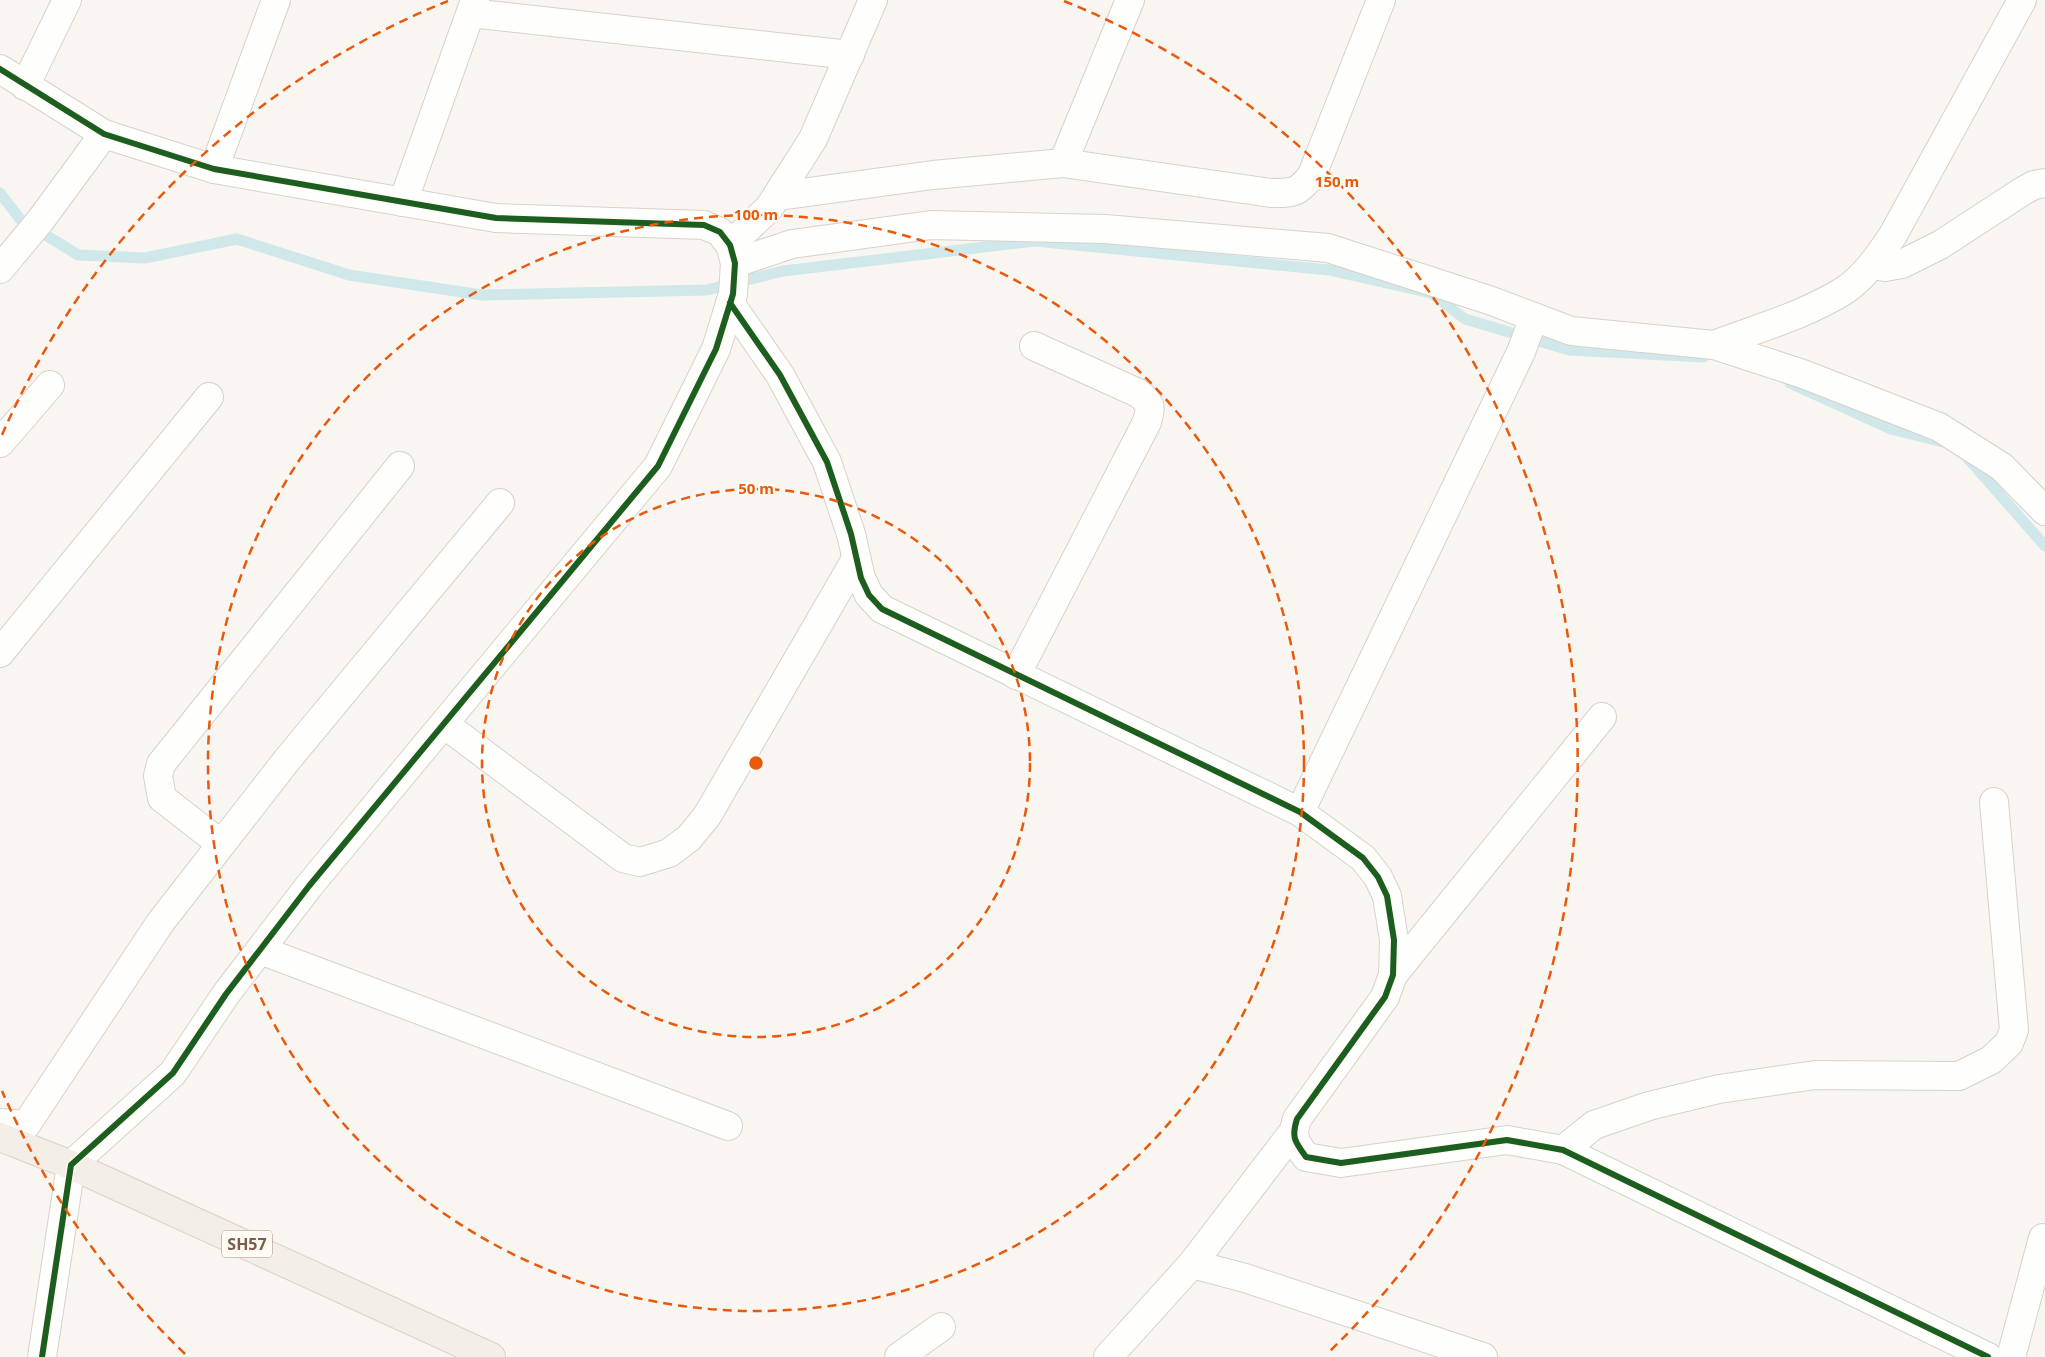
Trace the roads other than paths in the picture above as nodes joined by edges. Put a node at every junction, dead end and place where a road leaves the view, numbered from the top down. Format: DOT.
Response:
graph roads {
  1 [pos="67,0"];
  2 [pos="276,0"];
  3 [pos="874,0"];
  4 [pos="1130,0"];
  5 [pos="1380,0"];
  6 [pos="2022,0"];
  7 [pos="473,7"];
  8 [pos="850,55"];
  9 [pos="0,69"];
  10 [pos="25,86"];
  11 [pos="104,134"];
  12 [pos="1063,163"];
  13 [pos="214,169"];
  14 [pos="2045,183"];
  15 [pos="778,196"];
  16 [pos="403,202"];
  17 [pos="1872,265"];
  18 [pos="0,269"];
  19 [pos="733,275"];
  20 [pos="1528,334"];
  21 [pos="1714,345"];
  22 [pos="1034,346"];
  23 [pos="50,385"];
  24 [pos="209,397"];
  25 [pos="0,443"];
  26 [pos="400,466"];
  27 [pos="500,504"];
  28 [pos="2045,511"];
  29 [pos="856,559"];
  30 [pos="0,653"];
  31 [pos="1016,676"];
  32 [pos="1602,717"];
  33 [pos="444,724"];
  34 [pos="1994,802"];
  35 [pos="1300,812"];
  36 [pos="221,844"];
  37 [pos="260,950"];
  38 [pos="1393,974"];
  39 [pos="0,1123"];
  40 [pos="728,1126"];
  41 [pos="1293,1132"];
  42 [pos="0,1137"];
  43 [pos="1562,1150"];
  44 [pos="72,1165"];
  45 [pos="2043,1238"];
  46 [pos="1192,1264"];
  47 [pos="940,1327"];
  48 [pos="42,1357"];
  49 [pos="491,1357"];
  50 [pos="899,1357"];
  51 [pos="1108,1357"];
  52 [pos="1484,1357"];
  53 [pos="1988,1357"];
  54 [pos="2011,1357"];
  1 -- 10 [label="street"];
  2 -- 13 [label="street"];
  3 -- 8 [label="street"];
  4 -- 12 [label="street"];
  5 -- 12 [label="street"];
  6 -- 17 [label="street"];
  7 -- 8 [label="street"];
  7 -- 16 [label="street"];
  8 -- 15 [label="street"];
  9 -- 10 [label="street"];
  10 -- 11 [label="street"];
  11 -- 13 [label="street"];
  11 -- 18 [label="street"];
  12 -- 15 [label="street"];
  13 -- 16 [label="street"];
  14 -- 17 [label="street"];
  15 -- 19 [label="street"];
  16 -- 19 [label="street"];
  17 -- 21 [label="street"];
  19 -- 20 [label="street"];
  19 -- 29 [label="street"];
  19 -- 33 [label="street"];
  20 -- 21 [label="street"];
  20 -- 35 [label="street"];
  21 -- 28 [label="street"];
  22 -- 31 [label="street"];
  23 -- 25 [label="street"];
  24 -- 30 [label="street"];
  26 -- 36 [label="street"];
  27 -- 36 [label="street"];
  29 -- 31 [label="street"];
  29 -- 33 [label="street"];
  31 -- 35 [label="street"];
  32 -- 38 [label="street"];
  33 -- 37 [label="street"];
  34 -- 43 [label="street"];
  35 -- 38 [label="street"];
  36 -- 39 [label="street"];
  37 -- 40 [label="street"];
  37 -- 44 [label="street"];
  38 -- 41 [label="street"];
  41 -- 43 [label="street"];
  41 -- 46 [label="street"];
  42 -- 44 [label="main road, SH57"];
  43 -- 53 [label="street"];
  44 -- 48 [label="street"];
  44 -- 49 [label="main road, SH57"];
  45 -- 54 [label="street"];
  46 -- 51 [label="street"];
  46 -- 52 [label="street"];
  47 -- 50 [label="street"];
}
